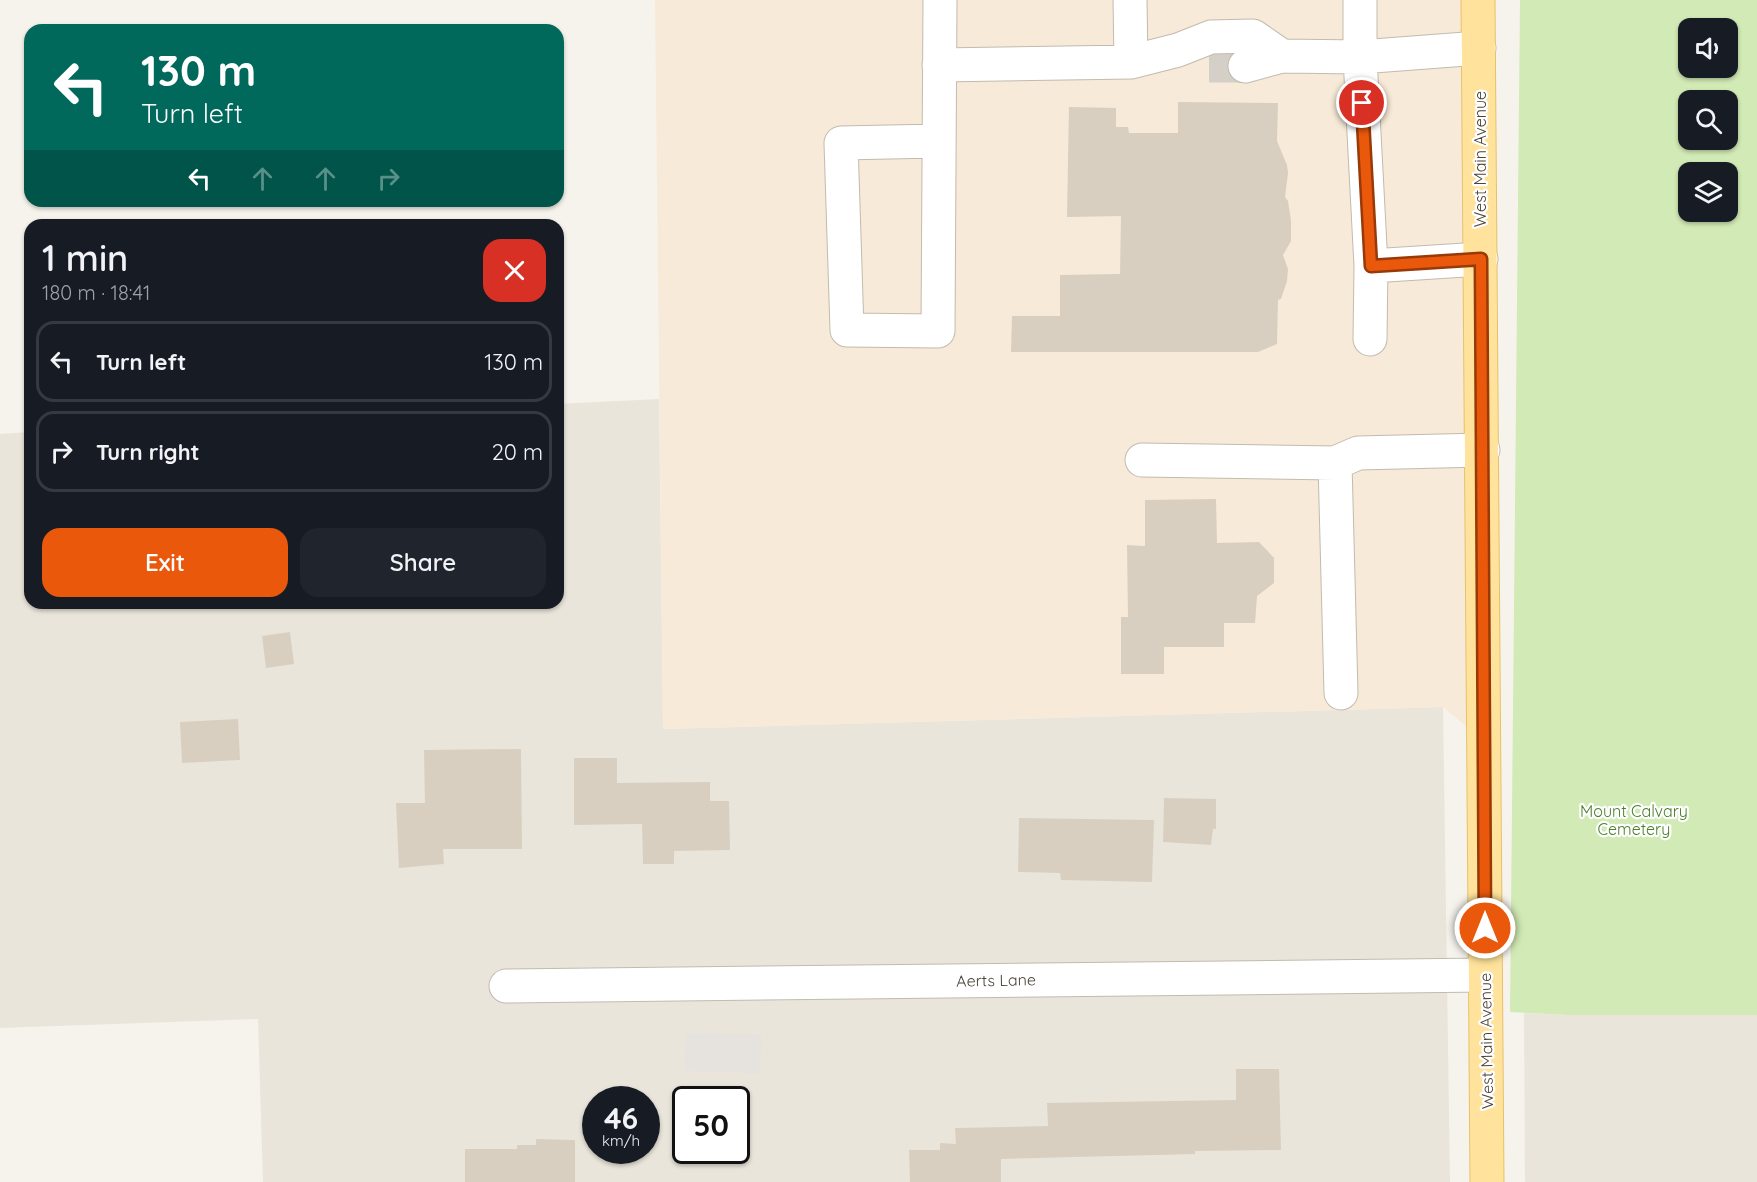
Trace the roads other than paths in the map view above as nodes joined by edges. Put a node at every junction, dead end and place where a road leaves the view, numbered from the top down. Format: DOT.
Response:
graph roads {
  1 [pos="940,0"];
  2 [pos="1130,0"];
  3 [pos="1360,0"];
  4 [pos="1478,0"];
  5 [pos="1479,48"];
  6 [pos="1178,50"];
  7 [pos="1282,56"];
  8 [pos="1360,57"];
  9 [pos="1131,62"];
  10 [pos="939,65"];
  11 [pos="1209,66"];
  12 [pos="1245,66"];
  13 [pos="938,141"];
  14 [pos="1481,259"];
  15 [pos="1371,266"];
  16 [pos="1370,339"];
  17 [pos="1483,450"];
  18 [pos="1142,460"];
  19 [pos="1335,463"];
  20 [pos="1341,693"];
  21 [pos="1485,975"];
  22 [pos="506,986"];
  23 [pos="1487,1182"];
  1 -- 10 [label="street"];
  2 -- 9 [label="street"];
  3 -- 8 [label="street"];
  4 -- 5 [label="main road, West Main Avenue"];
  5 -- 8 [label="street"];
  5 -- 14 [label="main road, West Main Avenue"];
  6 -- 7 [label="street"];
  6 -- 9 [label="street"];
  6 -- 11 [label="street"];
  7 -- 8 [label="street"];
  7 -- 12 [label="street"];
  8 -- 15 [label="street"];
  9 -- 10 [label="street"];
  10 -- 13 [label="street"];
  13 -- 13 [label="street"];
  14 -- 15 [label="street"];
  14 -- 17 [label="main road, West Main Avenue"];
  15 -- 16 [label="street"];
  17 -- 19 [label="street"];
  17 -- 21 [label="main road, West Main Avenue"];
  18 -- 19 [label="street"];
  19 -- 20 [label="street"];
  21 -- 22 [label="street, Aerts Lane"];
  21 -- 23 [label="main road, West Main Avenue"];
}
